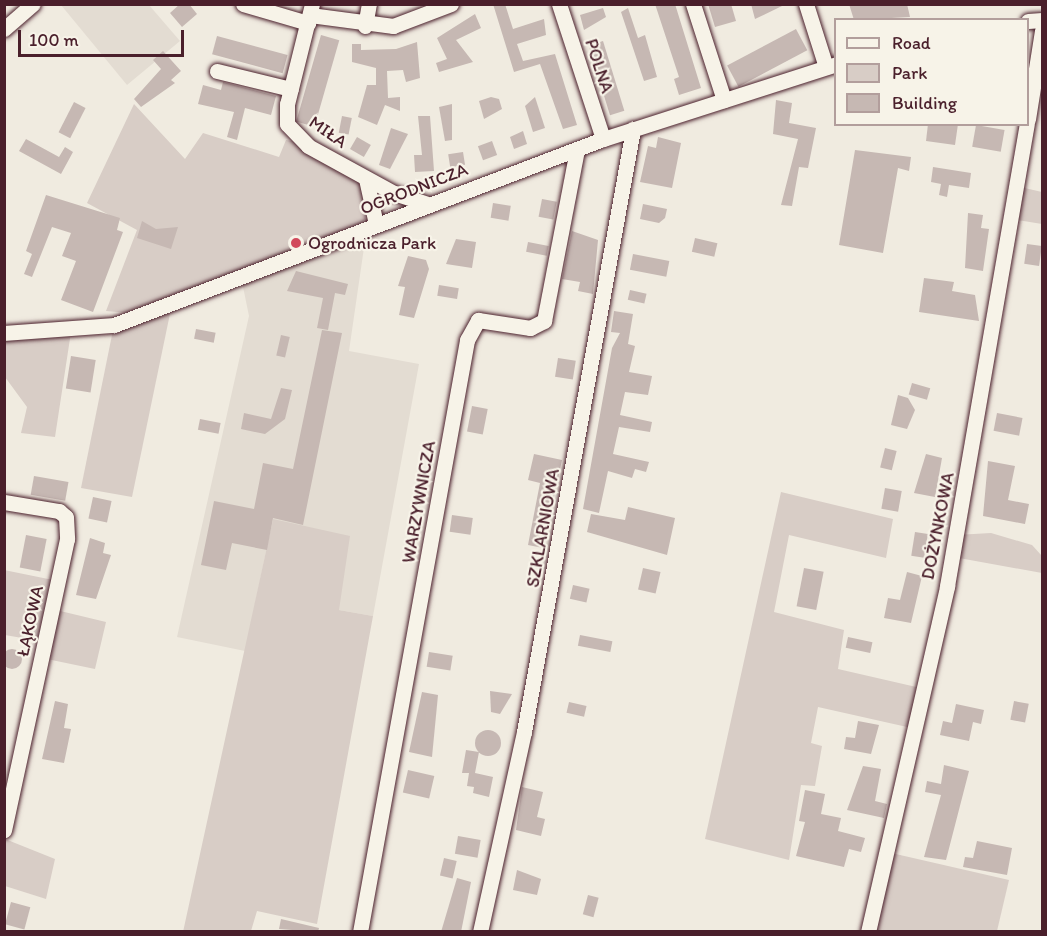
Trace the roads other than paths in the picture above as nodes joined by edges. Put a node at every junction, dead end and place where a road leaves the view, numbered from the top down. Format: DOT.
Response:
graph roads {
  1 [pos="33,4"];
  2 [pos="243,4"];
  3 [pos="369,4"];
  4 [pos="450,4"];
  5 [pos="559,4"];
  6 [pos="693,4"];
  7 [pos="806,4"];
  8 [pos="310,14"];
  9 [pos="365,26"];
  10 [pos="4,28"];
  11 [pos="1042,31"];
  12 [pos="831,65"];
  13 [pos="217,71"];
  14 [pos="291,89"];
  15 [pos="724,99"];
  16 [pos="1029,113"];
  17 [pos="1027,126"];
  18 [pos="633,129"];
  19 [pos="603,139"];
  20 [pos="577,150"];
  21 [pos="366,178"];
  22 [pos="427,204"];
  23 [pos="376,224"];
  24 [pos="4,333"];
  25 [pos="4,502"];
  26 [pos="4,830"];
  27 [pos="360,932"];
  28 [pos="480,932"];
  29 [pos="868,932"];
  1 -- 10 [label="street"];
  2 -- 8 [label="street"];
  3 -- 9 [label="street"];
  4 -- 9 [label="street"];
  5 -- 19 [label="street, POLNA"];
  6 -- 15 [label="street"];
  7 -- 12 [label="street"];
  8 -- 9 [label="street"];
  8 -- 14 [label="street, MIŁA"];
  11 -- 16 [label="street"];
  12 -- 15 [label="street, OGRODNICZA"];
  13 -- 14 [label="street"];
  14 -- 21 [label="street, MIŁA"];
  15 -- 18 [label="street, OGRODNICZA"];
  17 -- 29 [label="street, DOŻYNKOWA"];
  18 -- 19 [label="street, OGRODNICZA"];
  18 -- 28 [label="street, SZKLARNIOWA"];
  19 -- 20 [label="street, OGRODNICZA"];
  20 -- 22 [label="street, OGRODNICZA"];
  20 -- 27 [label="street, WARZYWNICZA"];
  21 -- 22 [label="street, MIŁA"];
  21 -- 23 [label="street"];
  22 -- 23 [label="street, OGRODNICZA"];
  23 -- 24 [label="street, OGRODNICZA"];
  25 -- 26 [label="street, ŁĄKOWA"];
}
